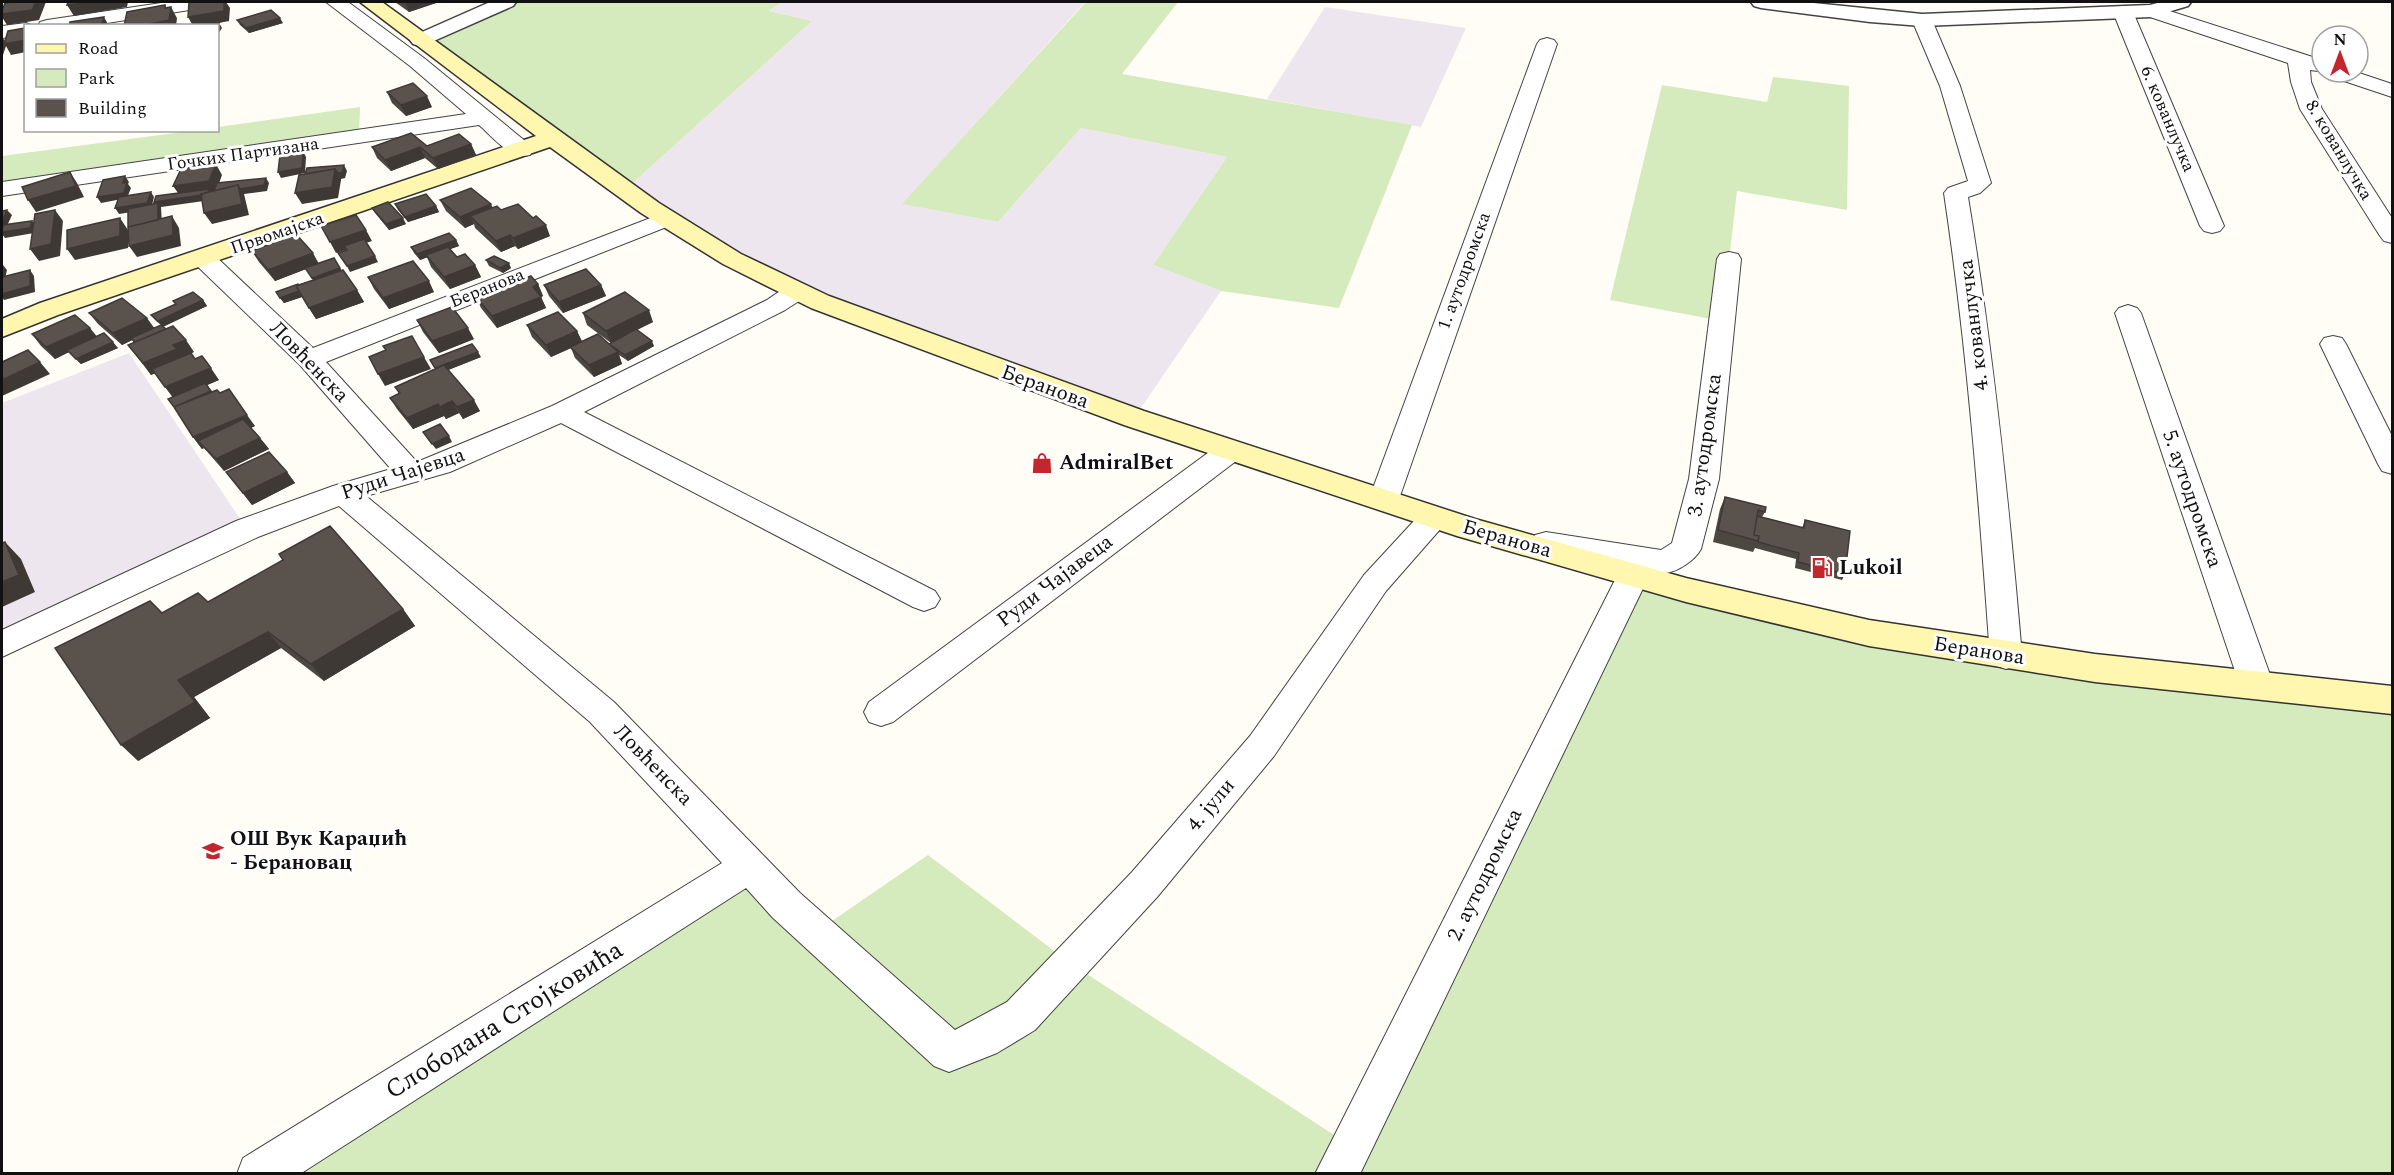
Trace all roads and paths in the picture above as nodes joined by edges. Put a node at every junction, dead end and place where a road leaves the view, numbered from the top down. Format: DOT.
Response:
graph roads {
  1 [pos="202,2"];
  2 [pos="336,2"];
  3 [pos="370,2"];
  4 [pos="506,2"];
  5 [pos="1761,2"];
  6 [pos="2181,2"];
  7 [pos="2115,9"];
  8 [pos="2151,10"];
  9 [pos="1922,20"];
  10 [pos="60,24"];
  11 [pos="24,29"];
  12 [pos="2,32"];
  13 [pos="420,40"];
  14 [pos="1547,44"];
  15 [pos="2298,59"];
  16 [pos="2310,63"];
  17 [pos="2370,84"];
  18 [pos="2392,91"];
  19 [pos="484,118"];
  20 [pos="553,138"];
  21 [pos="522,150"];
  22 [pos="2,189"];
  23 [pos="666,219"];
  24 [pos="2212,226"];
  25 [pos="2392,236"];
  26 [pos="203,258"];
  27 [pos="1729,259"];
  28 [pos="798,291"];
  29 [pos="2128,313"];
  30 [pos="2,329"];
  31 [pos="2333,344"];
  32 [pos="309,359"];
  33 [pos="562,412"];
  34 [pos="387,447"];
  35 [pos="1230,451"];
  36 [pos="2392,464"];
  37 [pos="410,472"];
  38 [pos="350,491"];
  39 [pos="1384,499"];
  40 [pos="1452,523"];
  41 [pos="1633,576"];
  42 [pos="924,599"];
  43 [pos="2,644"];
  44 [pos="2006,656"];
  45 [pos="2256,686"];
  46 [pos="2392,700"];
  47 [pos="881,712"];
  48 [pos="749,866"];
  49 [pos="949,1052"];
  50 [pos="259,1173"];
  51 [pos="1337,1173"];
  1 -- 10 [label="street"];
  2 -- 19 [label="street"];
  3 -- 13 [label="main road, Беранова"];
  4 -- 13 [label="street"];
  5 -- 9 [label="street"];
  6 -- 8 [label="street"];
  7 -- 8 [label="street"];
  7 -- 9 [label="street"];
  7 -- 24 [label="street, 6. кованлучка"];
  8 -- 15 [label="street, 8. кованлучка"];
  9 -- 44 [label="street, 4. кованлучка"];
  11 -- 12 [label="street"];
  13 -- 20 [label="main road, Беранова"];
  14 -- 39 [label="street, 1. аутодромска"];
  15 -- 16 [label="street, 8. кованлучка"];
  15 -- 25 [label="street, 8. кованлучка"];
  17 -- 18 [label="street, 8. кованлучка"];
  19 -- 21 [label="street"];
  19 -- 22 [label="street, Гочких Партизана"];
  20 -- 21 [label="main road, Првомајска"];
  20 -- 23 [label="main road, Беранова"];
  21 -- 26 [label="main road, Првомајска"];
  23 -- 28 [label="main road, Беранова"];
  23 -- 32 [label="street, Беранова"];
  26 -- 30 [label="main road, Првомајска"];
  26 -- 32 [label="street, Ловћенска"];
  27 -- 40 [label="street, 3. аутодромска"];
  28 -- 33 [label="street, Руди Чајевца"];
  28 -- 35 [label="main road, Беранова"];
  29 -- 45 [label="street, 5. аутодромска"];
  31 -- 36 [label="street"];
  32 -- 34 [label="street, Ловћенска"];
  33 -- 37 [label="street, Руди Чајевца"];
  33 -- 42 [label="street"];
  34 -- 37 [label="street, Ловћенска"];
  34 -- 38 [label="street"];
  35 -- 39 [label="main road, Беранова"];
  35 -- 47 [label="street, Руди Чајавеца"];
  37 -- 38 [label="street, Руди Чајевца"];
  38 -- 43 [label="street, Руди Чајевца"];
  38 -- 48 [label="street, Ловћенска"];
  39 -- 40 [label="main road, Беранова"];
  40 -- 41 [label="main road, Беранова"];
  40 -- 49 [label="street, 4. јули"];
  41 -- 44 [label="main road, Беранова"];
  41 -- 51 [label="street, 2. аутодромска"];
  44 -- 45 [label="main road, Беранова"];
  45 -- 46 [label="main road, Беранова"];
  48 -- 49 [label="street, Ловћенска"];
  48 -- 50 [label="street, Слободана Стојковића"];
}
